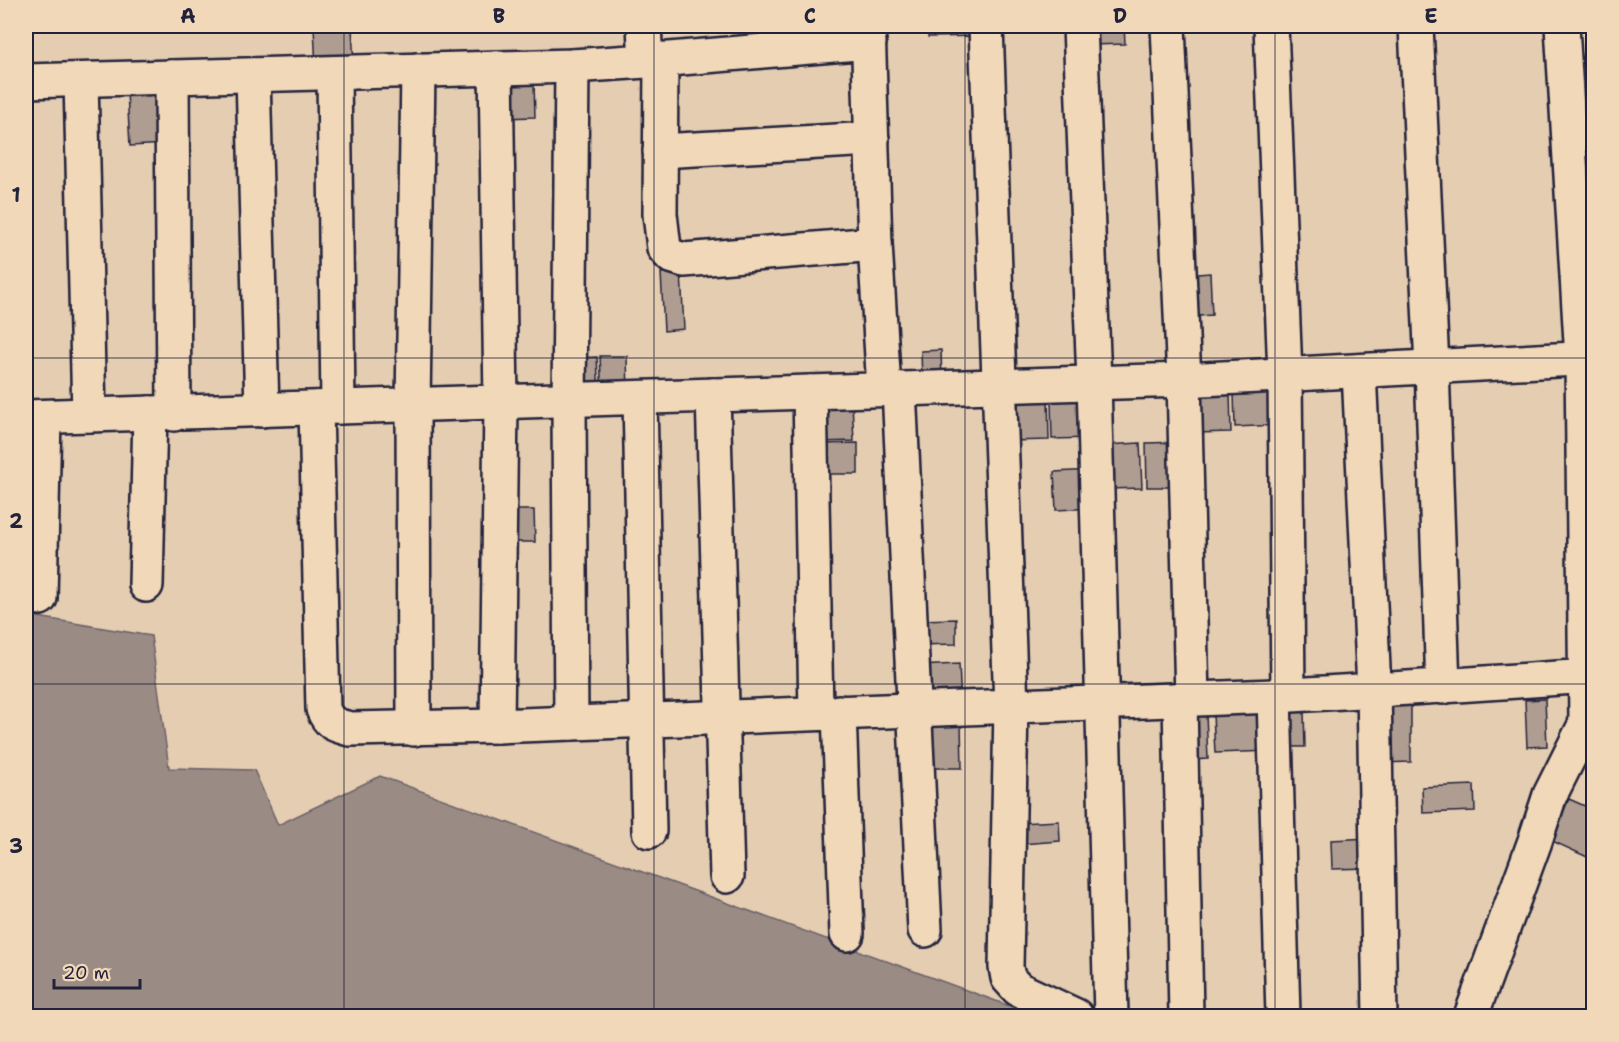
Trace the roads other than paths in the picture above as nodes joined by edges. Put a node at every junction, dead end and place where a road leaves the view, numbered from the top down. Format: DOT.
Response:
graph roads {
  1 [pos="644,26"];
  2 [pos="986,26"];
  3 [pos="1080,26"];
  4 [pos="1168,26"];
  5 [pos="1271,26"];
  6 [pos="1416,26"];
  7 [pos="1562,26"];
  8 [pos="868,34"];
  9 [pos="653,60"];
  10 [pos="572,66"];
  11 [pos="496,68"];
  12 [pos="418,70"];
  13 [pos="334,73"];
  14 [pos="253,75"];
  15 [pos="172,77"];
  16 [pos="81,80"];
  17 [pos="26,81"];
  18 [pos="872,139"];
  19 [pos="660,151"];
  20 [pos="875,244"];
  21 [pos="1588,359"];
  22 [pos="1432,368"];
  23 [pos="1359,371"];
  24 [pos="1285,374"];
  25 [pos="1184,380"];
  26 [pos="1094,381"];
  27 [pos="998,386"];
  28 [pos="892,389"];
  29 [pos="810,392"];
  30 [pos="713,395"];
  31 [pos="640,398"];
  32 [pos="569,400"];
  33 [pos="501,402"];
  34 [pos="413,405"];
  35 [pos="327,408"];
  36 [pos="262,410"];
  37 [pos="162,413"];
  38 [pos="89,415"];
  39 [pos="35,417"];
  40 [pos="146,585"];
  41 [pos="40,598"];
  42 [pos="1443,687"];
  43 [pos="1374,689"];
  44 [pos="1281,695"];
  45 [pos="1186,699"];
  46 [pos="1588,701"];
  47 [pos="1103,702"];
  48 [pos="1011,706"];
  49 [pos="913,709"];
  50 [pos="828,713"];
  51 [pos="722,717"];
  52 [pos="648,720"];
  53 [pos="571,723"];
  54 [pos="497,726"];
  55 [pos="414,729"];
  56 [pos="649,831"];
  57 [pos="727,876"];
  58 [pos="925,930"];
  59 [pos="848,934"];
  60 [pos="1076,1017"];
  61 [pos="1111,1017"];
  62 [pos="1185,1017"];
  63 [pos="1283,1017"];
  64 [pos="1380,1017"];
  65 [pos="1471,1017"];
  1 -- 9 [label="street"];
  2 -- 27 [label="street"];
  3 -- 26 [label="street"];
  4 -- 25 [label="street"];
  5 -- 24 [label="street"];
  6 -- 22 [label="street"];
  7 -- 21 [label="street"];
  8 -- 9 [label="street"];
  8 -- 18 [label="street"];
  9 -- 10 [label="street"];
  9 -- 19 [label="street"];
  10 -- 11 [label="street"];
  10 -- 32 [label="street"];
  11 -- 12 [label="street"];
  11 -- 33 [label="street"];
  12 -- 13 [label="street"];
  12 -- 34 [label="street"];
  13 -- 14 [label="street"];
  13 -- 35 [label="street"];
  14 -- 15 [label="street"];
  14 -- 36 [label="street"];
  15 -- 16 [label="street"];
  15 -- 37 [label="street"];
  16 -- 17 [label="street"];
  16 -- 38 [label="street"];
  18 -- 19 [label="street"];
  18 -- 20 [label="street"];
  19 -- 20 [label="street"];
  20 -- 28 [label="street"];
  21 -- 22 [label="street"];
  21 -- 46 [label="street"];
  22 -- 23 [label="street"];
  22 -- 42 [label="street"];
  23 -- 24 [label="street"];
  23 -- 43 [label="street"];
  24 -- 25 [label="street"];
  24 -- 44 [label="street"];
  25 -- 26 [label="street"];
  25 -- 45 [label="street"];
  26 -- 27 [label="street"];
  26 -- 47 [label="street"];
  27 -- 28 [label="street"];
  27 -- 48 [label="street"];
  28 -- 29 [label="street"];
  28 -- 49 [label="street"];
  29 -- 30 [label="street"];
  29 -- 50 [label="street"];
  30 -- 31 [label="street"];
  30 -- 51 [label="street"];
  31 -- 32 [label="street"];
  31 -- 52 [label="street"];
  32 -- 33 [label="street"];
  32 -- 53 [label="street"];
  33 -- 34 [label="street"];
  33 -- 54 [label="street"];
  34 -- 35 [label="street"];
  34 -- 55 [label="street"];
  35 -- 36 [label="street"];
  35 -- 55 [label="street"];
  36 -- 37 [label="street"];
  37 -- 38 [label="street"];
  37 -- 40 [label="street"];
  38 -- 39 [label="street"];
  39 -- 41 [label="street"];
  42 -- 43 [label="street"];
  42 -- 46 [label="street"];
  43 -- 44 [label="street"];
  43 -- 64 [label="street"];
  44 -- 45 [label="street"];
  44 -- 63 [label="street"];
  45 -- 47 [label="street"];
  45 -- 62 [label="street"];
  46 -- 65 [label="street"];
  47 -- 48 [label="street"];
  47 -- 61 [label="street"];
  48 -- 49 [label="street"];
  48 -- 60 [label="street"];
  49 -- 50 [label="street"];
  49 -- 58 [label="street"];
  50 -- 51 [label="street"];
  50 -- 59 [label="street"];
  51 -- 52 [label="street"];
  51 -- 57 [label="street"];
  52 -- 53 [label="street"];
  52 -- 56 [label="street"];
  53 -- 54 [label="street"];
  54 -- 55 [label="street"];
}
